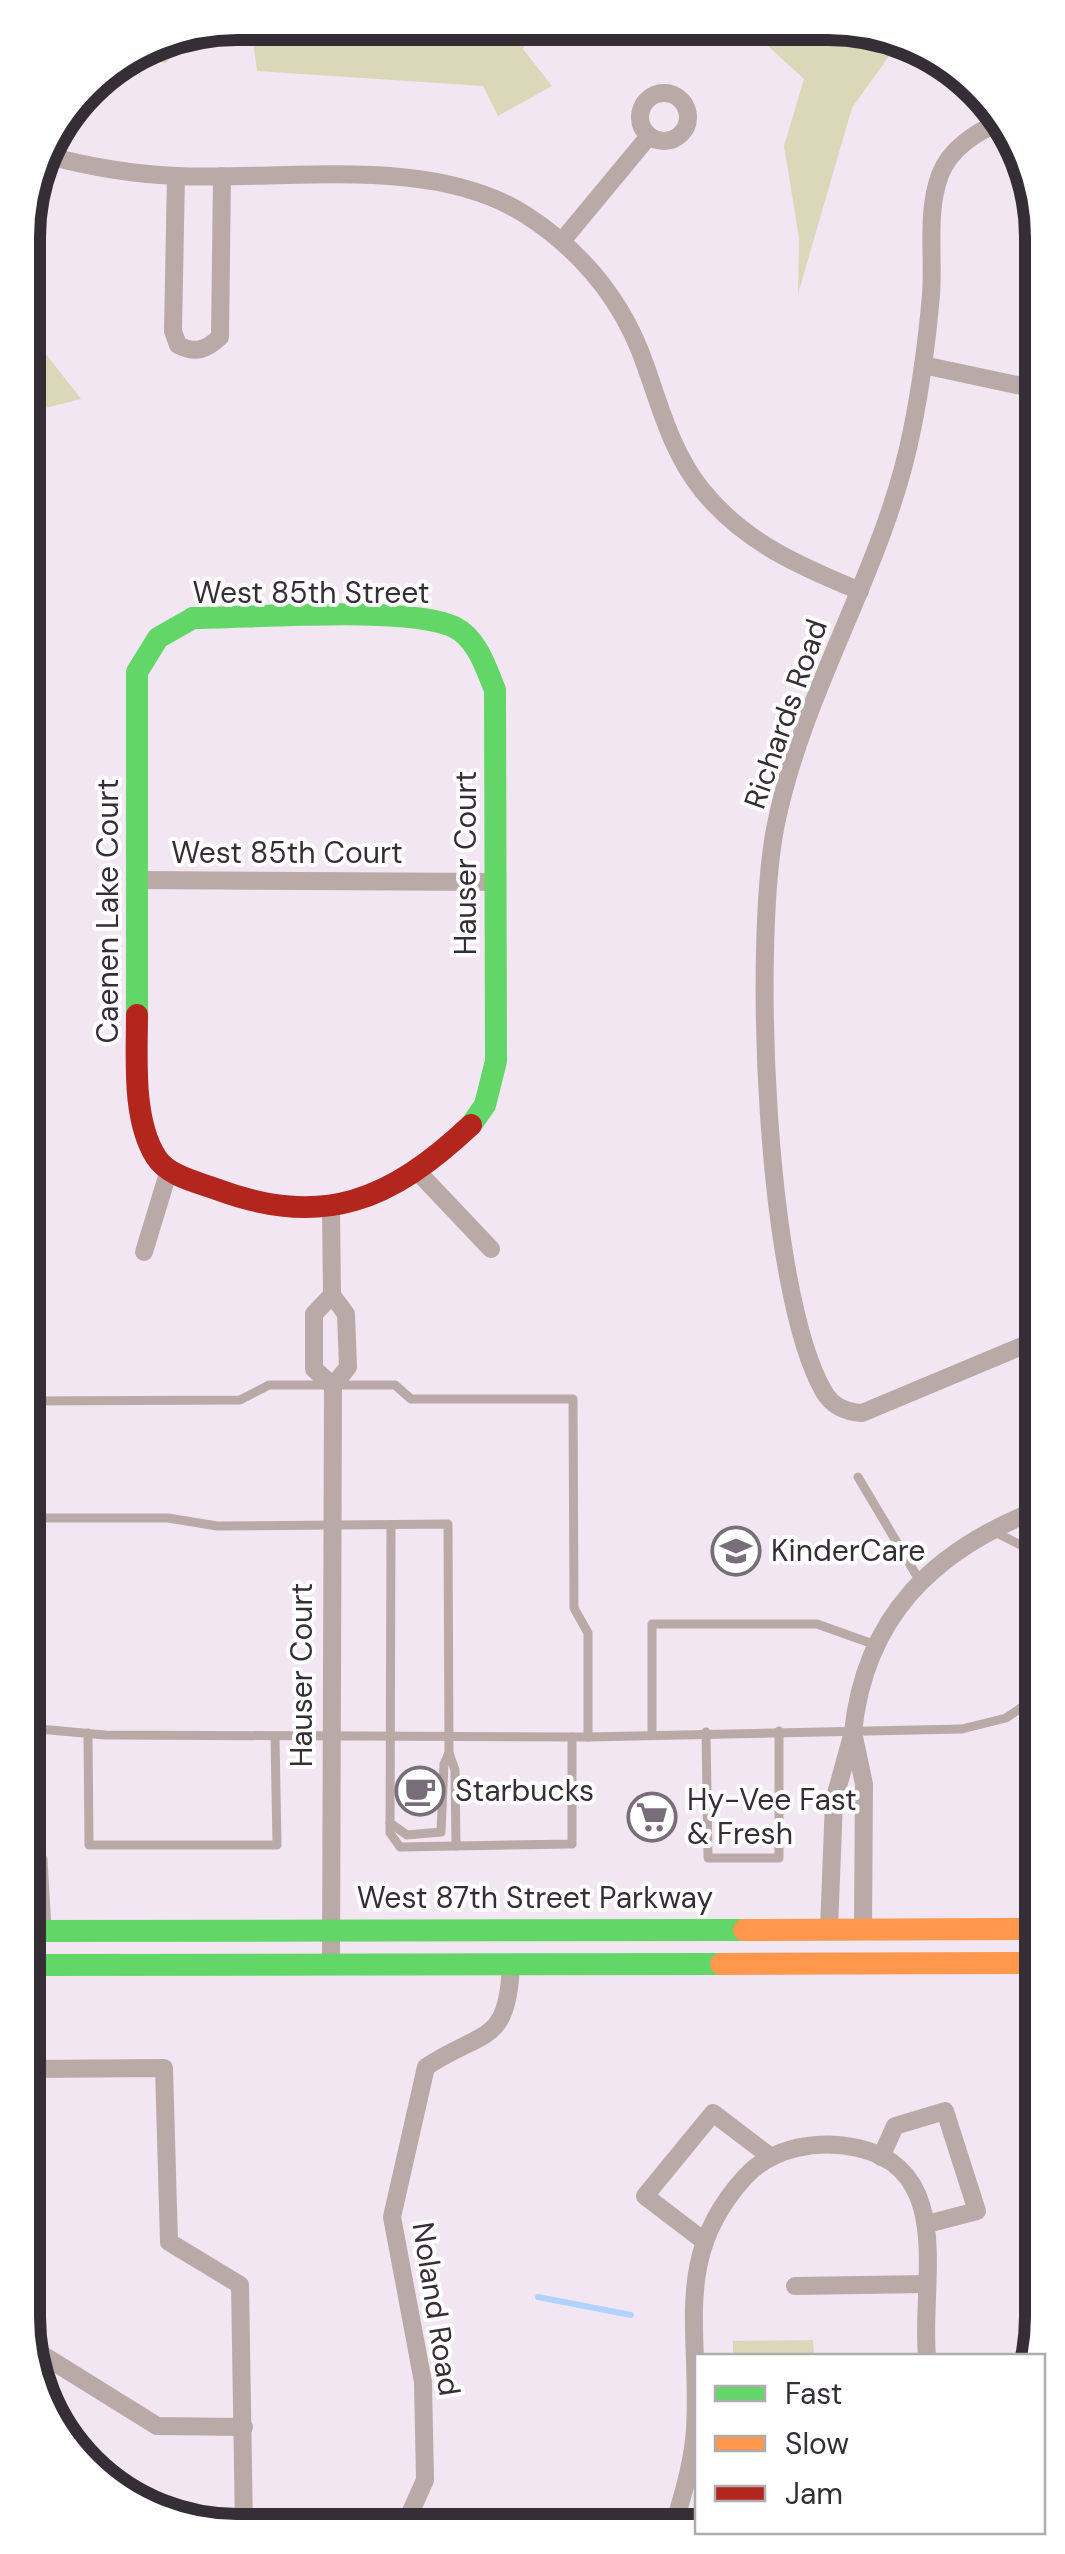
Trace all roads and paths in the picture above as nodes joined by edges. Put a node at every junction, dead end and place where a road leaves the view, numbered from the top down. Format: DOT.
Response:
graph roads {
  1 [pos="992,128"];
  2 [pos="649,136"];
  3 [pos="57,157"];
  4 [pos="176,176"];
  5 [pos="222,176"];
  6 [pos="562,241"];
  7 [pos="924,365"];
  8 [pos="1025,387"];
  9 [pos="860,590"];
  10 [pos="476,646"];
  11 [pos="148,648"];
  12 [pos="138,880"];
  13 [pos="496,882"];
  14 [pos="168,1170"];
  15 [pos="417,1172"];
  16 [pos="330,1211"];
  17 [pos="491,1249"];
  18 [pos="144,1252"];
  19 [pos="332,1295"];
  20 [pos="1025,1345"];
  21 [pos="333,1386"];
  22 [pos="40,1400"];
  23 [pos="858,1477"];
  24 [pos="1025,1516"];
  25 [pos="40,1518"];
  26 [pos="333,1525"];
  27 [pos="391,1525"];
  28 [pos="992,1531"];
  29 [pos="1025,1548"];
  30 [pos="921,1583"];
  31 [pos="874,1644"];
  32 [pos="1025,1705"];
  33 [pos="40,1729"];
  34 [pos="778,1731"];
  35 [pos="652,1732"];
  36 [pos="706,1732"];
  37 [pos="853,1732"];
  38 [pos="88,1733"];
  39 [pos="275,1736"];
  40 [pos="332,1736"];
  41 [pos="391,1736"];
  42 [pos="449,1736"];
  43 [pos="572,1736"];
  44 [pos="588,1736"];
  45 [pos="449,1753"];
  46 [pos="390,1823"];
  47 [pos="456,1846"];
  48 [pos="40,1853"];
  49 [pos="40,1907"];
  50 [pos="331,1928"];
  51 [pos="829,1928"];
  52 [pos="863,1928"];
  53 [pos="1025,1928"];
  54 [pos="40,1931"];
  55 [pos="652,1963"];
  56 [pos="1025,1963"];
  57 [pos="510,1964"];
  58 [pos="331,1965"];
  59 [pos="40,1966"];
  60 [pos="40,2069"];
  61 [pos="771,2156"];
  62 [pos="881,2157"];
  63 [pos="927,2224"];
  64 [pos="704,2241"];
  65 [pos="927,2284"];
  66 [pos="795,2286"];
  67 [pos="695,2354"];
  68 [pos="928,2354"];
  69 [pos="45,2357"];
  70 [pos="244,2427"];
  71 [pos="694,2462"];
  72 [pos="244,2514"];
  73 [pos="409,2514"];
  74 [pos="677,2514"];
  1 -- 7 [label="street, Richards Road"];
  2 -- 6 [label="street"];
  3 -- 4 [label="street"];
  4 -- 5 [label="street"];
  4 -- 5 [label="street"];
  5 -- 6 [label="street"];
  6 -- 9 [label="street"];
  7 -- 8 [label="street"];
  7 -- 9 [label="street, Richards Road"];
  9 -- 20 [label="street, Richards Road"];
  10 -- 11 [label="main road, West 85th Street"];
  10 -- 13 [label="main road, Hauser Court"];
  11 -- 12 [label="main road, Caenen Lake Court"];
  12 -- 13 [label="street, West 85th Court"];
  12 -- 14 [label="main road, Caenen Lake Court"];
  13 -- 15 [label="main road, Hauser Court"];
  14 -- 16 [label="main road"];
  14 -- 18 [label="street"];
  15 -- 16 [label="main road, Hauser Court"];
  15 -- 17 [label="street"];
  16 -- 19 [label="street, Hauser Court"];
  19 -- 21 [label="street, Hauser Court"];
  19 -- 21 [label="street, Hauser Court"];
  21 -- 22 [label="lane"];
  21 -- 26 [label="street, Hauser Court"];
  21 -- 44 [label="lane"];
  23 -- 30 [label="lane"];
  24 -- 28 [label="street"];
  25 -- 26 [label="lane"];
  26 -- 27 [label="lane"];
  26 -- 40 [label="street, Hauser Court"];
  27 -- 41 [label="lane"];
  27 -- 42 [label="lane"];
  28 -- 29 [label="lane"];
  28 -- 30 [label="street"];
  30 -- 31 [label="street"];
  31 -- 35 [label="lane"];
  31 -- 37 [label="street"];
  32 -- 37 [label="lane"];
  33 -- 38 [label="lane"];
  34 -- 36 [label="lane"];
  34 -- 36 [label="lane"];
  34 -- 37 [label="lane"];
  35 -- 36 [label="lane"];
  35 -- 44 [label="lane"];
  37 -- 51 [label="street"];
  37 -- 52 [label="street"];
  38 -- 39 [label="lane"];
  38 -- 39 [label="lane"];
  39 -- 40 [label="lane"];
  40 -- 41 [label="lane"];
  40 -- 50 [label="street, Hauser Court"];
  41 -- 42 [label="lane"];
  41 -- 46 [label="lane"];
  42 -- 43 [label="lane"];
  42 -- 45 [label="lane"];
  43 -- 44 [label="lane"];
  43 -- 47 [label="lane"];
  45 -- 46 [label="lane"];
  45 -- 47 [label="lane"];
  46 -- 47 [label="lane"];
  48 -- 49 [label="lane"];
  50 -- 51 [label="main road, West 87th Street Parkway"];
  50 -- 54 [label="main road, West 87th Street Parkway"];
  50 -- 58 [label="street, Hauser Court"];
  51 -- 52 [label="main road, West 87th Street Parkway"];
  52 -- 53 [label="main road, West 87th Street Parkway"];
  52 -- 55 [label="main road"];
  55 -- 56 [label="main road"];
  55 -- 57 [label="main road"];
  57 -- 58 [label="main road"];
  57 -- 73 [label="street, Noland Road"];
  58 -- 59 [label="main road"];
  60 -- 70 [label="street"];
  61 -- 62 [label="street"];
  61 -- 64 [label="street"];
  61 -- 64 [label="street"];
  62 -- 63 [label="street"];
  62 -- 63 [label="street"];
  63 -- 65 [label="street"];
  64 -- 67 [label="street"];
  65 -- 66 [label="street"];
  65 -- 68 [label="street"];
  69 -- 70 [label="street"];
  70 -- 72 [label="street"];
  71 -- 74 [label="street"];
}
